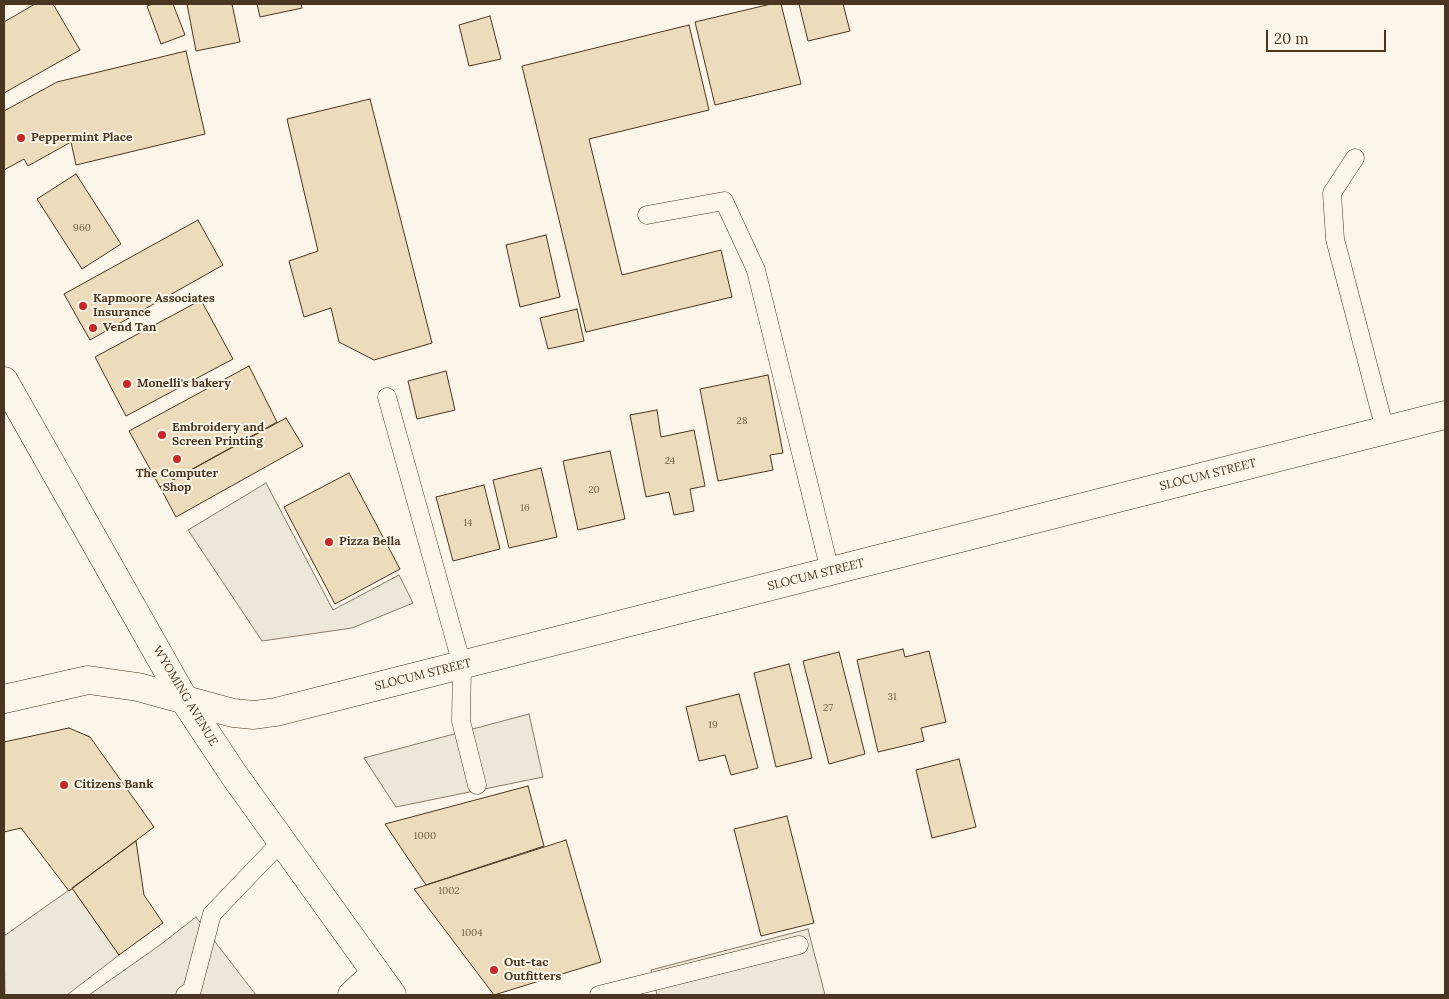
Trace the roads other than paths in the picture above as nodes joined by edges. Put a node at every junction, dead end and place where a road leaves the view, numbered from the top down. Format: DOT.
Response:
graph roads {
  1 [pos="1356,158"];
  2 [pos="647,215"];
  3 [pos="6,392"];
  4 [pos="387,397"];
  5 [pos="1445,414"];
  6 [pos="1385,430"];
  7 [pos="830,571"];
  8 [pos="462,665"];
  9 [pos="4,699"];
  10 [pos="185,701"];
  11 [pos="477,785"];
  12 [pos="282,841"];
  13 [pos="800,945"];
  14 [pos="376,973"];
  15 [pos="185,995"];
  16 [pos="352,995"];
  17 [pos="392,995"];
  18 [pos="599,995"];
  1 -- 6 [label="lane"];
  2 -- 7 [label="lane"];
  3 -- 10 [label="street, WYOMING AVENUE"];
  4 -- 8 [label="lane"];
  5 -- 6 [label="street, SLOCUM STREET"];
  6 -- 7 [label="street, SLOCUM STREET"];
  7 -- 8 [label="street, SLOCUM STREET"];
  8 -- 10 [label="street, SLOCUM STREET"];
  8 -- 11 [label="lane"];
  9 -- 10 [label="street, SLOCUM STREET"];
  10 -- 12 [label="street, WYOMING AVENUE"];
  12 -- 14 [label="street, WYOMING AVENUE"];
  12 -- 15 [label="lane"];
  13 -- 18 [label="lane"];
  14 -- 16 [label="street"];
  14 -- 17 [label="street, WYOMING AVENUE"];
}
